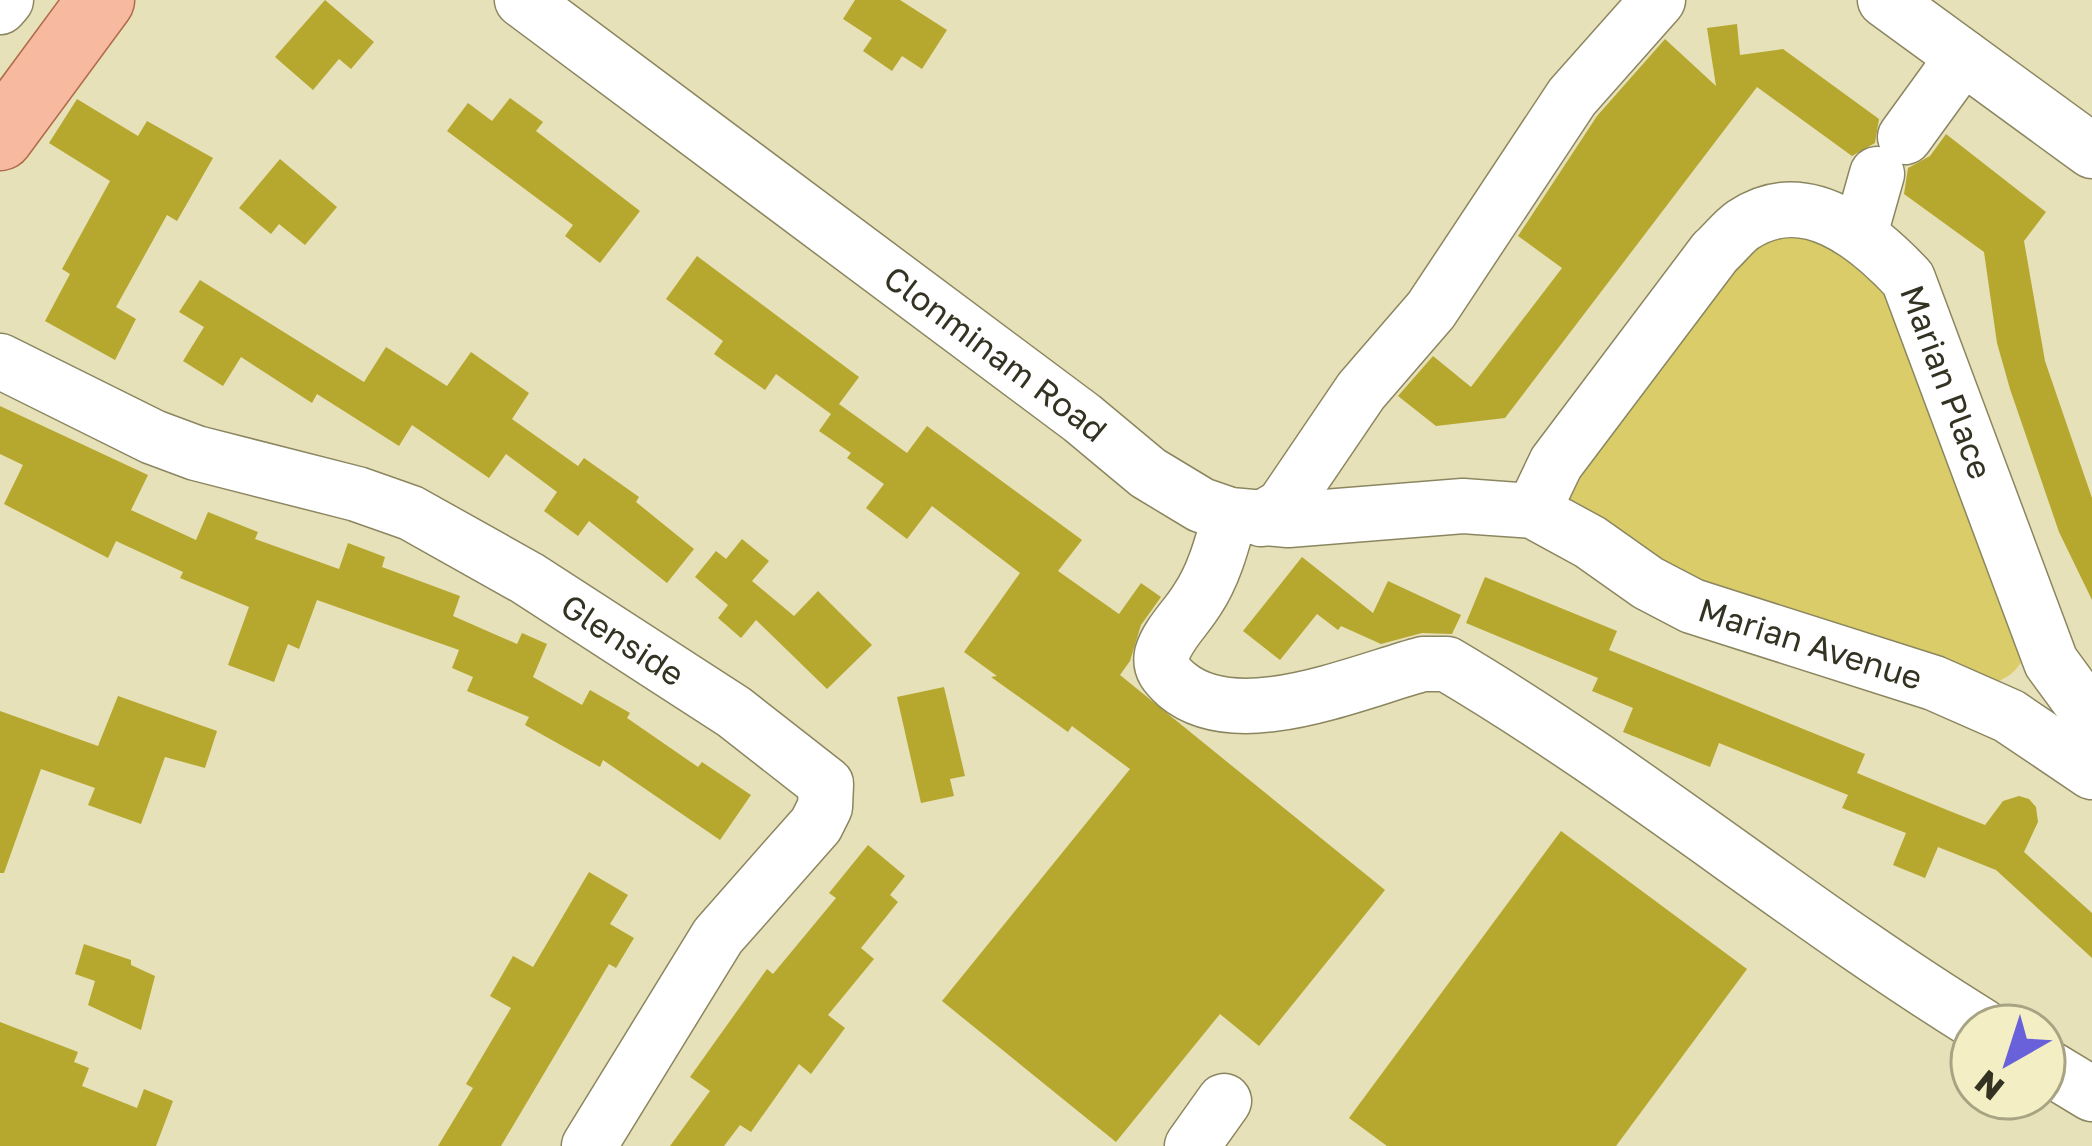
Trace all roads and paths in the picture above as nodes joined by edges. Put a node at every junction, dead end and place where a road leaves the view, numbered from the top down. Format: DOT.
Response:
graph roads {
  1 [pos="6,0"];
  2 [pos="101,0"];
  3 [pos="522,0"];
  4 [pos="1658,0"];
  5 [pos="1885,0"];
  6 [pos="0,7"];
  7 [pos="1964,57"];
  8 [pos="0,137"];
  9 [pos="2092,152"];
  10 [pos="1860,235"];
  11 [pos="0,361"];
  12 [pos="1534,511"];
  13 [pos="1246,517"];
  14 [pos="2050,662"];
  15 [pos="2009,716"];
  16 [pos="2092,718"];
  17 [pos="2092,772"];
  18 [pos="1948,1005"];
  19 [pos="1224,1101"];
  20 [pos="589,1146"];
  21 [pos="1192,1146"];
  1 -- 6 [label="street"];
  2 -- 8 [label="main road"];
  3 -- 13 [label="street, Clonminam Road"];
  4 -- 13 [label="street"];
  5 -- 7 [label="street"];
  7 -- 9 [label="street"];
  7 -- 10 [label="street"];
  10 -- 12 [label="street, Marian Place"];
  10 -- 14 [label="street, Marian Place"];
  11 -- 20 [label="street, Glenside"];
  12 -- 13 [label="street, Clonminam Road"];
  12 -- 15 [label="street, Marian Avenue"];
  13 -- 18 [label="street"];
  14 -- 15 [label="street"];
  14 -- 16 [label="street, Marian Place"];
  15 -- 17 [label="street, Marian Avenue"];
  19 -- 21 [label="street"];
}
